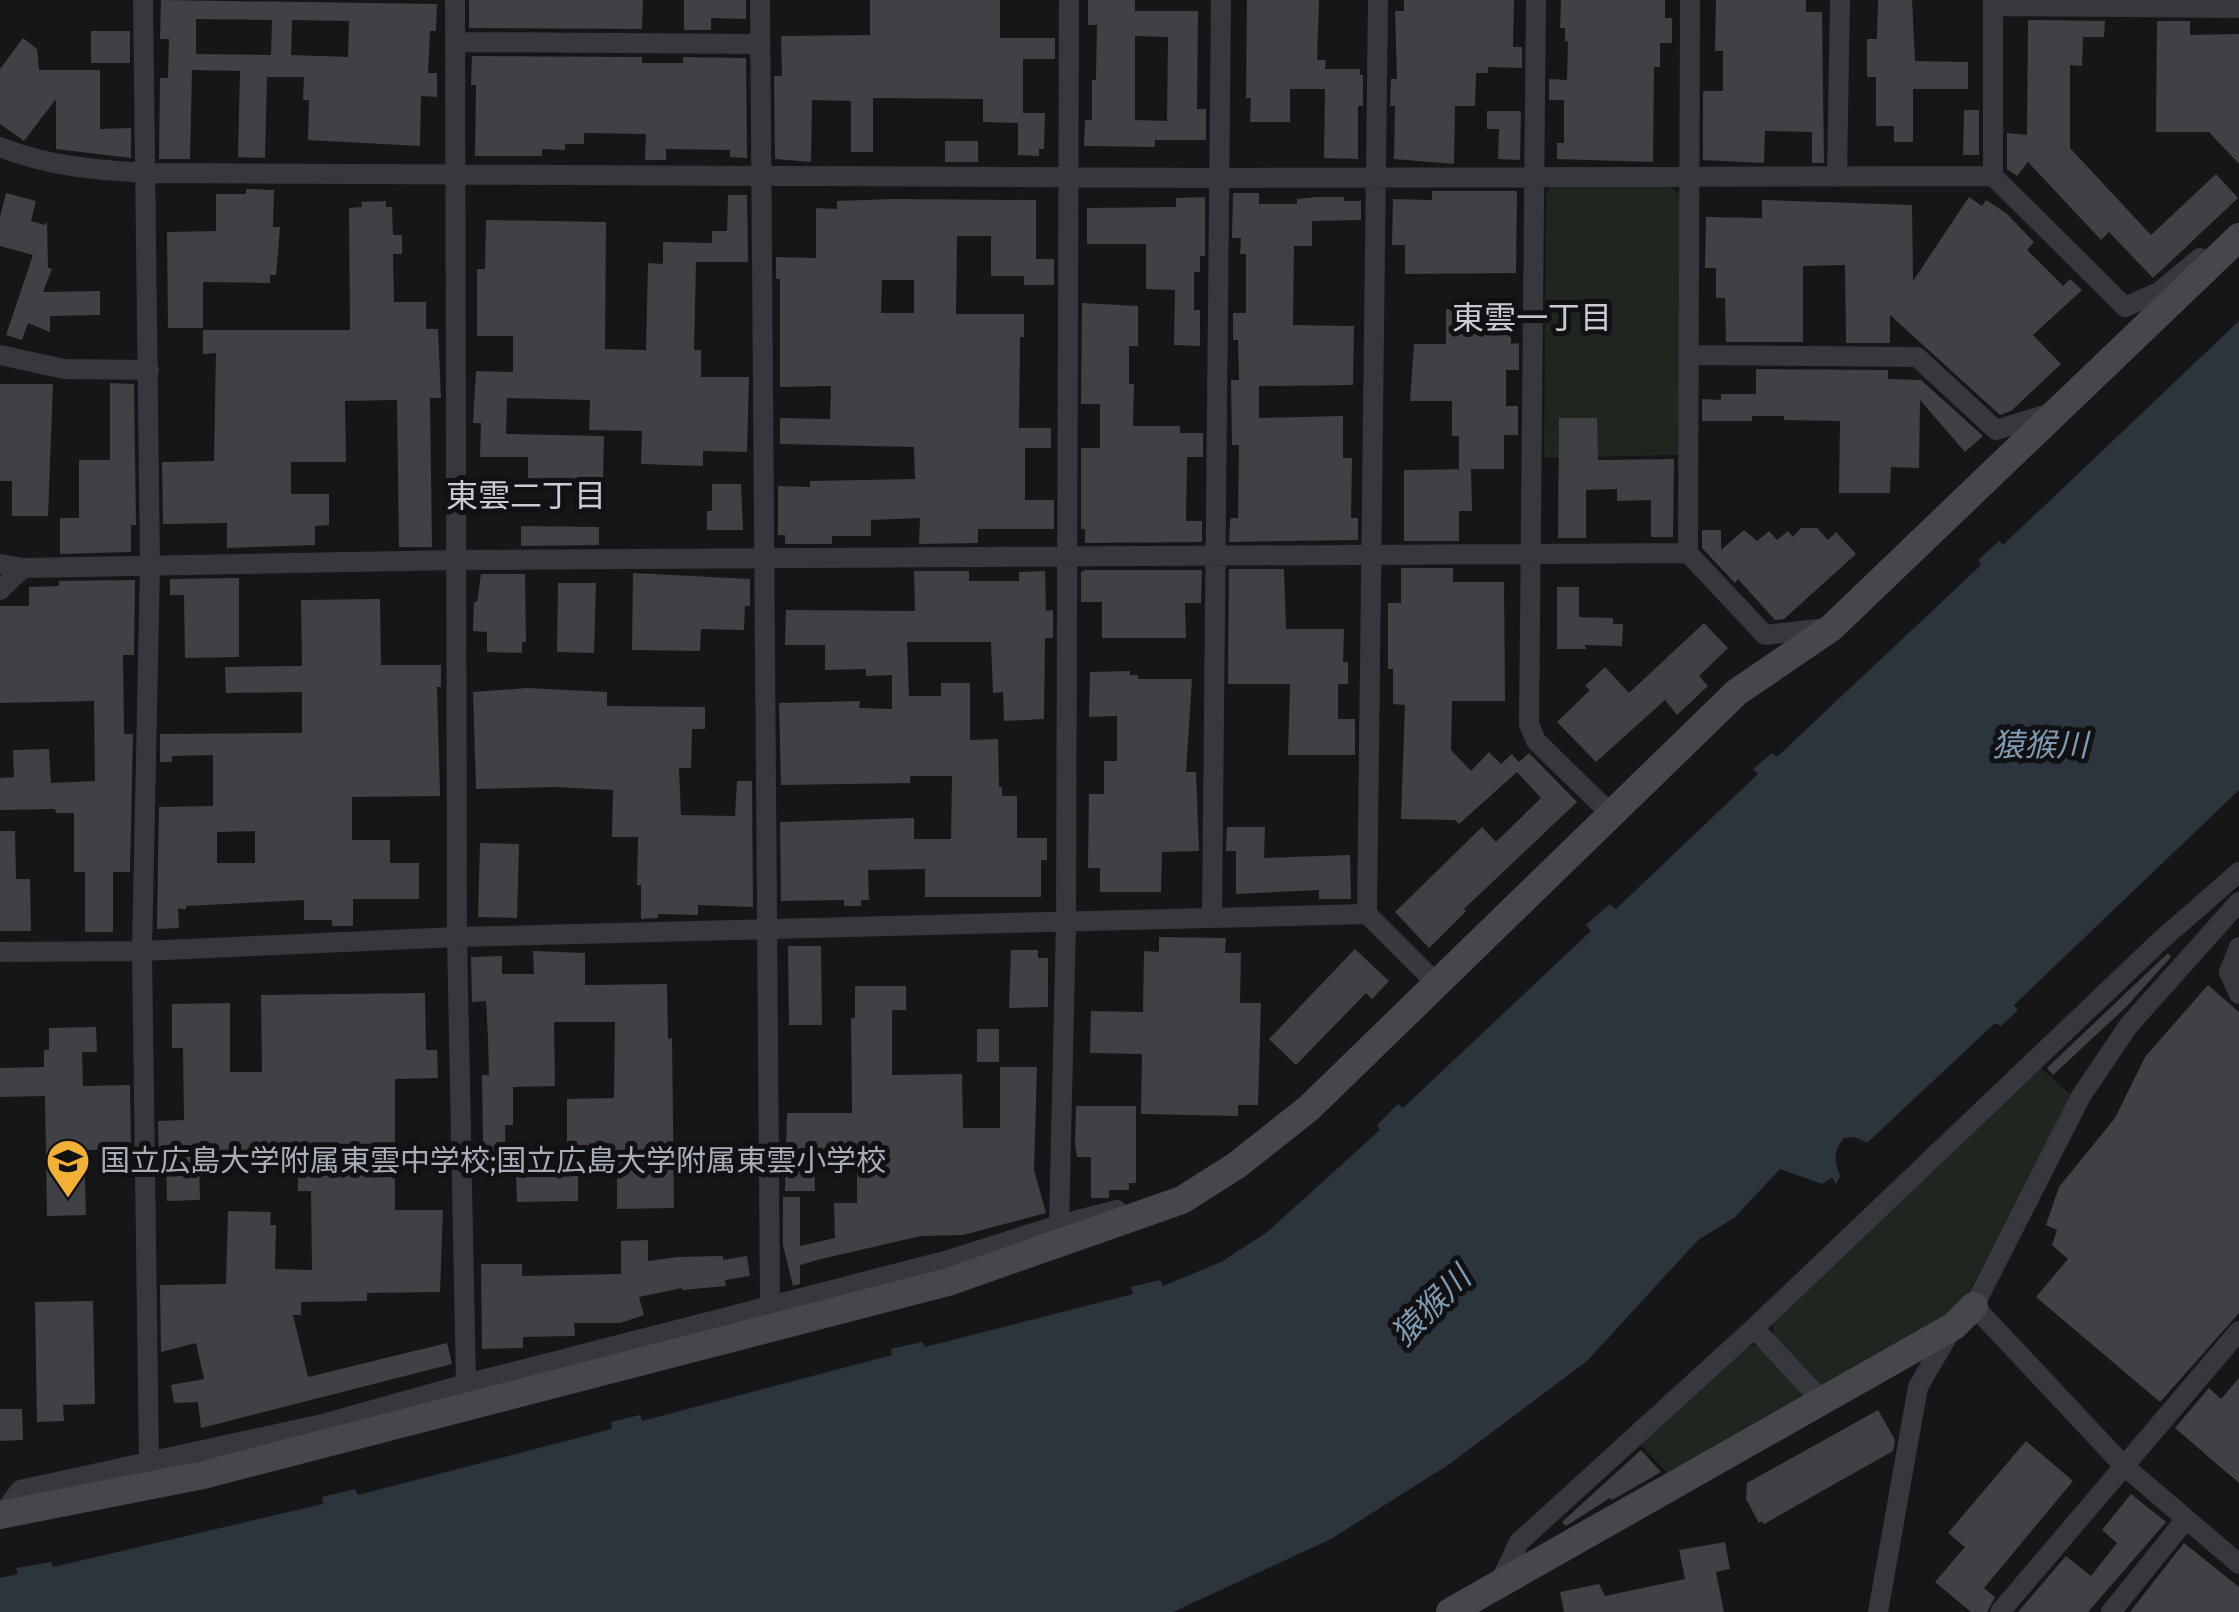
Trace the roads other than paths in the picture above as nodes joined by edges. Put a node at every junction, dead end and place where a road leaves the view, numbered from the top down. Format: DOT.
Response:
graph roads {
  1 [pos="142,0"];
  2 [pos="455,0"];
  3 [pos="760,0"];
  4 [pos="1070,0"];
  5 [pos="1221,0"];
  6 [pos="1378,0"];
  7 [pos="1536,0"];
  8 [pos="1690,0"];
  9 [pos="1840,0"];
  10 [pos="1993,3"];
  11 [pos="2151,4"];
  12 [pos="2239,8"];
  13 [pos="455,42"];
  14 [pos="760,44"];
  15 [pos="0,147"];
  16 [pos="146,174"];
  17 [pos="456,174"];
  18 [pos="762,175"];
  19 [pos="1993,176"];
  20 [pos="1068,177"];
  21 [pos="1376,177"];
  22 [pos="1837,177"];
  23 [pos="1219,178"];
  24 [pos="1535,178"];
  25 [pos="1688,178"];
  26 [pos="2239,236"];
  27 [pos="0,355"];
  28 [pos="1688,355"];
  29 [pos="149,370"];
  30 [pos="2060,410"];
  31 [pos="1371,553"];
  32 [pos="1688,553"];
  33 [pos="1531,554"];
  34 [pos="1215,555"];
  35 [pos="1067,556"];
  36 [pos="456,560"];
  37 [pos="764,560"];
  38 [pos="0,564"];
  39 [pos="150,564"];
  40 [pos="23,568"];
  41 [pos="0,590"];
  42 [pos="1831,628"];
  43 [pos="1612,814"];
  44 [pos="2239,872"];
  45 [pos="2239,902"];
  46 [pos="1366,914"];
  47 [pos="1212,918"];
  48 [pos="1066,922"];
  49 [pos="766,931"];
  50 [pos="457,938"];
  51 [pos="2239,947"];
  52 [pos="142,951"];
  53 [pos="0,952"];
  54 [pos="1436,983"];
  55 [pos="2239,994"];
  56 [pos="1182,1200"];
  57 [pos="1059,1225"];
  58 [pos="946,1272"];
  59 [pos="770,1305"];
  60 [pos="1964,1316"];
  61 [pos="1754,1328"];
  62 [pos="2239,1331"];
  63 [pos="626,1354"];
  64 [pos="466,1384"];
  65 [pos="1822,1401"];
  66 [pos="326,1434"];
  67 [pos="148,1462"];
  68 [pos="2123,1466"];
  69 [pos="1,1515"];
  70 [pos="2186,1519"];
  71 [pos="2239,1564"];
  72 [pos="1500,1584"];
  73 [pos="1450,1612"];
  74 [pos="1878,1612"];
  75 [pos="2000,1612"];
  76 [pos="2111,1612"];
  1 -- 16 [label="street"];
  2 -- 13 [label="street"];
  3 -- 14 [label="street"];
  4 -- 20 [label="street"];
  5 -- 23 [label="street"];
  6 -- 21 [label="street"];
  7 -- 24 [label="street"];
  8 -- 25 [label="street"];
  9 -- 22 [label="street"];
  10 -- 11 [label="street"];
  10 -- 19 [label="street"];
  11 -- 12 [label="street"];
  13 -- 14 [label="street"];
  13 -- 17 [label="street"];
  14 -- 18 [label="street"];
  15 -- 16 [label="street"];
  16 -- 17 [label="street"];
  16 -- 29 [label="street"];
  17 -- 18 [label="street"];
  17 -- 36 [label="street"];
  18 -- 20 [label="street"];
  18 -- 37 [label="street"];
  19 -- 22 [label="street"];
  19 -- 26 [label="street"];
  20 -- 23 [label="street"];
  20 -- 35 [label="street"];
  21 -- 23 [label="street"];
  21 -- 24 [label="street"];
  21 -- 31 [label="street"];
  22 -- 25 [label="street"];
  23 -- 34 [label="street"];
  24 -- 25 [label="street"];
  24 -- 33 [label="street"];
  25 -- 28 [label="street"];
  26 -- 30 [label="street"];
  27 -- 29 [label="street"];
  28 -- 30 [label="street"];
  28 -- 32 [label="street"];
  29 -- 39 [label="street"];
  30 -- 42 [label="street"];
  31 -- 33 [label="street"];
  31 -- 34 [label="street"];
  31 -- 46 [label="street"];
  32 -- 33 [label="street"];
  32 -- 42 [label="street"];
  33 -- 43 [label="street"];
  34 -- 35 [label="street"];
  34 -- 47 [label="street"];
  35 -- 37 [label="street"];
  35 -- 48 [label="street"];
  36 -- 37 [label="street"];
  36 -- 39 [label="street"];
  36 -- 50 [label="street"];
  37 -- 49 [label="street"];
  38 -- 40 [label="street"];
  39 -- 40 [label="street"];
  39 -- 52 [label="street"];
  40 -- 41 [label="street"];
  42 -- 43 [label="street"];
  43 -- 54 [label="street"];
  44 -- 61 [label="street"];
  45 -- 60 [label="street"];
  46 -- 47 [label="street"];
  46 -- 54 [label="street"];
  47 -- 48 [label="street"];
  48 -- 49 [label="street"];
  48 -- 57 [label="street"];
  49 -- 50 [label="street"];
  49 -- 59 [label="street"];
  50 -- 52 [label="street"];
  50 -- 64 [label="street"];
  51 -- 55 [label="street"];
  52 -- 53 [label="street"];
  52 -- 67 [label="street"];
  54 -- 56 [label="street"];
  56 -- 57 [label="street"];
  56 -- 58 [label="street"];
  57 -- 58 [label="street"];
  58 -- 59 [label="street"];
  58 -- 63 [label="street"];
  59 -- 63 [label="street"];
  60 -- 65 [label="street"];
  60 -- 68 [label="street"];
  60 -- 74 [label="street"];
  61 -- 65 [label="street"];
  61 -- 72 [label="street"];
  62 -- 68 [label="street"];
  63 -- 64 [label="street"];
  63 -- 66 [label="street"];
  64 -- 66 [label="street"];
  65 -- 72 [label="street"];
  66 -- 67 [label="street"];
  66 -- 69 [label="street"];
  67 -- 69 [label="street"];
  68 -- 70 [label="street"];
  68 -- 75 [label="street"];
  70 -- 71 [label="street"];
  70 -- 76 [label="street"];
  72 -- 73 [label="street"];
}
